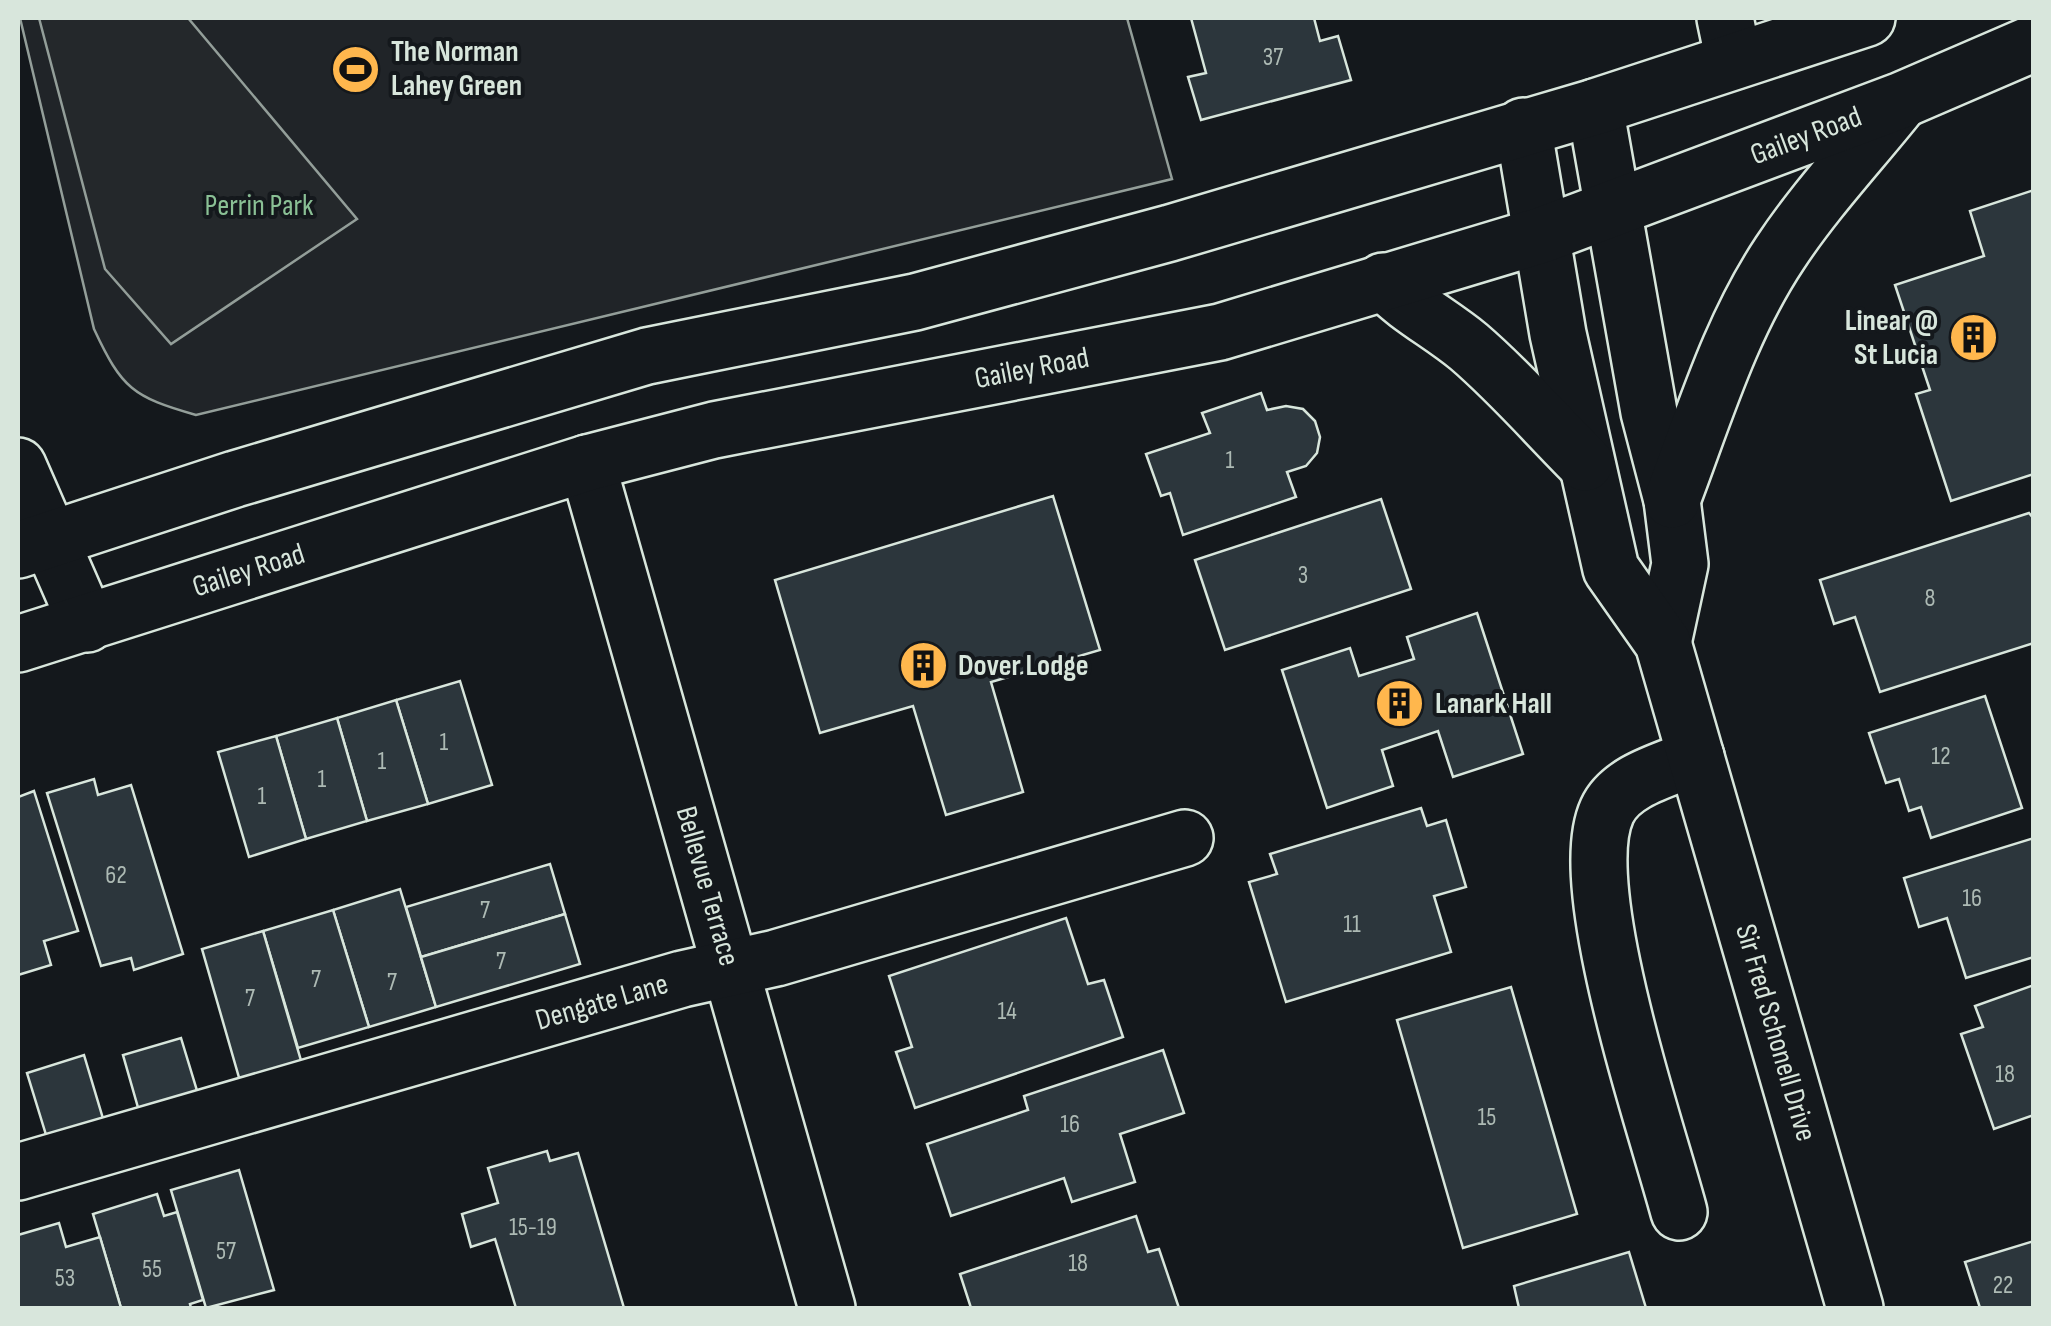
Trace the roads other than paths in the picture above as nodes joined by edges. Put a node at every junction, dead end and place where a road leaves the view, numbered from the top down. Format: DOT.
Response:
graph roads {
  1 [pos="1867,18"];
  2 [pos="1730,39"];
  3 [pos="2034,43"];
  4 [pos="1902,100"];
  5 [pos="1595,106"];
  6 [pos="1523,126"];
  7 [pos="1612,207"];
  8 [pos="1542,234"];
  9 [pos="1383,281"];
  10 [pos="586,463"];
  11 [pos="1587,465"];
  12 [pos="18,466"];
  13 [pos="1672,500"];
  14 [pos="33,544"];
  15 [pos="87,624"];
  16 [pos="1663,643"];
  17 [pos="18,644"];
  18 [pos="1696,758"];
  19 [pos="1185,838"];
  20 [pos="729,968"];
  21 [pos="18,1172"];
  22 [pos="1679,1212"];
  23 [pos="827,1308"];
  24 [pos="1854,1308"];
  1 -- 2 [label="main road"];
  2 -- 5 [label="main road"];
  3 -- 4 [label="main road, Gailey Road"];
  4 -- 7 [label="main road, Gailey Road"];
  4 -- 13 [label="main road"];
  5 -- 6 [label="main road"];
  5 -- 7 [label="main road, Sir Fred Schonell Drive"];
  6 -- 8 [label="main road, Sir Fred Schonell Drive"];
  6 -- 14 [label="main road"];
  7 -- 8 [label="main road, Gailey Road"];
  7 -- 13 [label="main road, Sir Fred Schonell Drive"];
  8 -- 9 [label="main road, Gailey Road"];
  8 -- 11 [label="main road, Sir Fred Schonell Drive"];
  9 -- 10 [label="main road, Gailey Road"];
  9 -- 11 [label="main road"];
  10 -- 15 [label="main road, Gailey Road"];
  10 -- 20 [label="main road, Bellevue Terrace"];
  11 -- 16 [label="main road, Sir Fred Schonell Drive"];
  12 -- 14 [label="main road"];
  13 -- 16 [label="main road, Sir Fred Schonell Drive"];
  14 -- 15 [label="main road"];
  15 -- 17 [label="main road, Gailey Road"];
  16 -- 18 [label="main road, Sir Fred Schonell Drive"];
  18 -- 22 [label="main road"];
  18 -- 24 [label="main road, Sir Fred Schonell Drive"];
  19 -- 20 [label="main road, Dengate Lane"];
  20 -- 21 [label="main road, Dengate Lane"];
  20 -- 23 [label="main road, Bellevue Terrace"];
}
